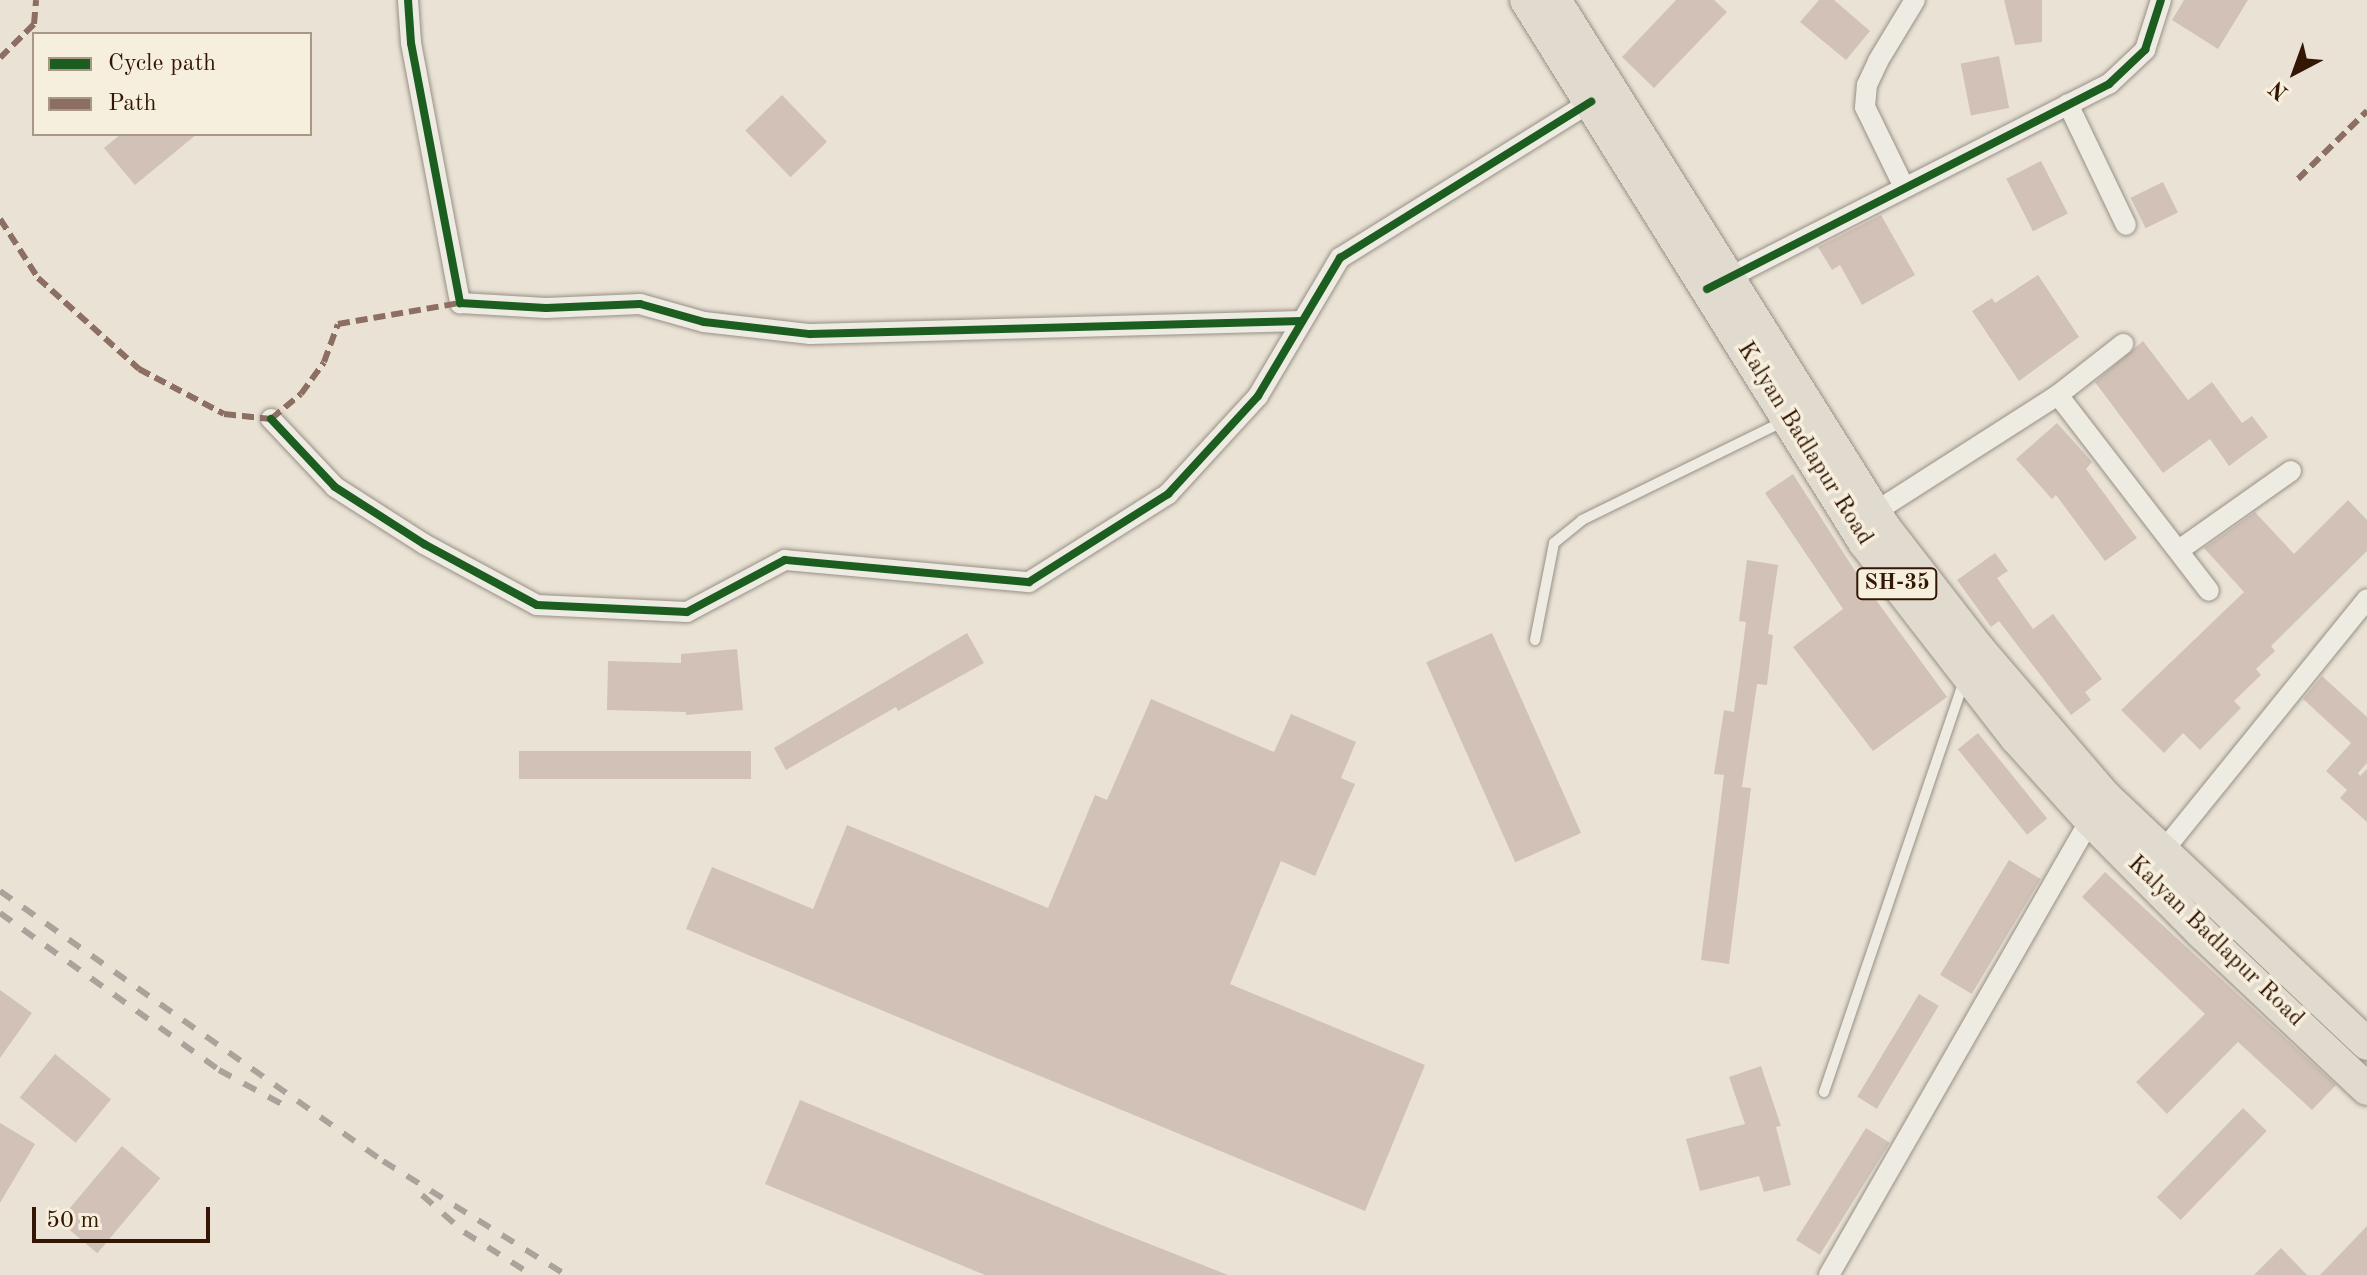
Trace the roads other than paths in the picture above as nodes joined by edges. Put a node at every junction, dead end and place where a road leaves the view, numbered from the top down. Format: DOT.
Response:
graph roads {
  1 [pos="408,0"];
  2 [pos="1526,0"];
  3 [pos="1555,0"];
  4 [pos="1915,0"];
  5 [pos="2161,0"];
  6 [pos="1591,102"];
  7 [pos="2068,104"];
  8 [pos="1904,187"];
  9 [pos="2126,225"];
  10 [pos="1718,283"];
  11 [pos="1302,321"];
  12 [pos="2123,344"];
  13 [pos="2058,395"];
  14 [pos="1799,414"];
  15 [pos="271,419"];
  16 [pos="2291,471"];
  17 [pos="1875,512"];
  18 [pos="2179,550"];
  19 [pos="2209,591"];
  20 [pos="2367,599"];
  21 [pos="1535,640"];
  22 [pos="1967,674"];
  23 [pos="2090,820"];
  24 [pos="2163,851"];
  25 [pos="2367,1044"];
  26 [pos="2367,1089"];
  27 [pos="1824,1092"];
  28 [pos="1829,1275"];
  1 -- 11 [label="street"];
  2 -- 6 [label="main road, Kalyan Badlapur Road / SH-35"];
  3 -- 10 [label="main road, Kalyan Badlapur Road / SH-35"];
  4 -- 8 [label="street"];
  5 -- 7 [label="street"];
  6 -- 10 [label="main road, Kalyan Badlapur Road / SH-35"];
  6 -- 11 [label="street"];
  7 -- 8 [label="street"];
  7 -- 9 [label="street"];
  8 -- 10 [label="street"];
  10 -- 14 [label="main road, Kalyan Badlapur Road / SH-35"];
  11 -- 15 [label="street"];
  12 -- 13 [label="street"];
  13 -- 17 [label="street"];
  13 -- 18 [label="street"];
  14 -- 17 [label="main road, Kalyan Badlapur Road / SH-35"];
  14 -- 21 [label="lane"];
  14 -- 22 [label="main road, Kalyan Badlapur Road / SH-35"];
  16 -- 18 [label="street"];
  17 -- 24 [label="main road, Kalyan Badlapur Road / SH-35"];
  18 -- 19 [label="street"];
  20 -- 24 [label="street"];
  22 -- 23 [label="main road, Kalyan Badlapur Road / SH-35"];
  22 -- 27 [label="lane"];
  23 -- 26 [label="main road, Kalyan Badlapur Road / SH-35"];
  23 -- 28 [label="street"];
  24 -- 25 [label="main road, Kalyan Badlapur Road / SH-35"];
}
